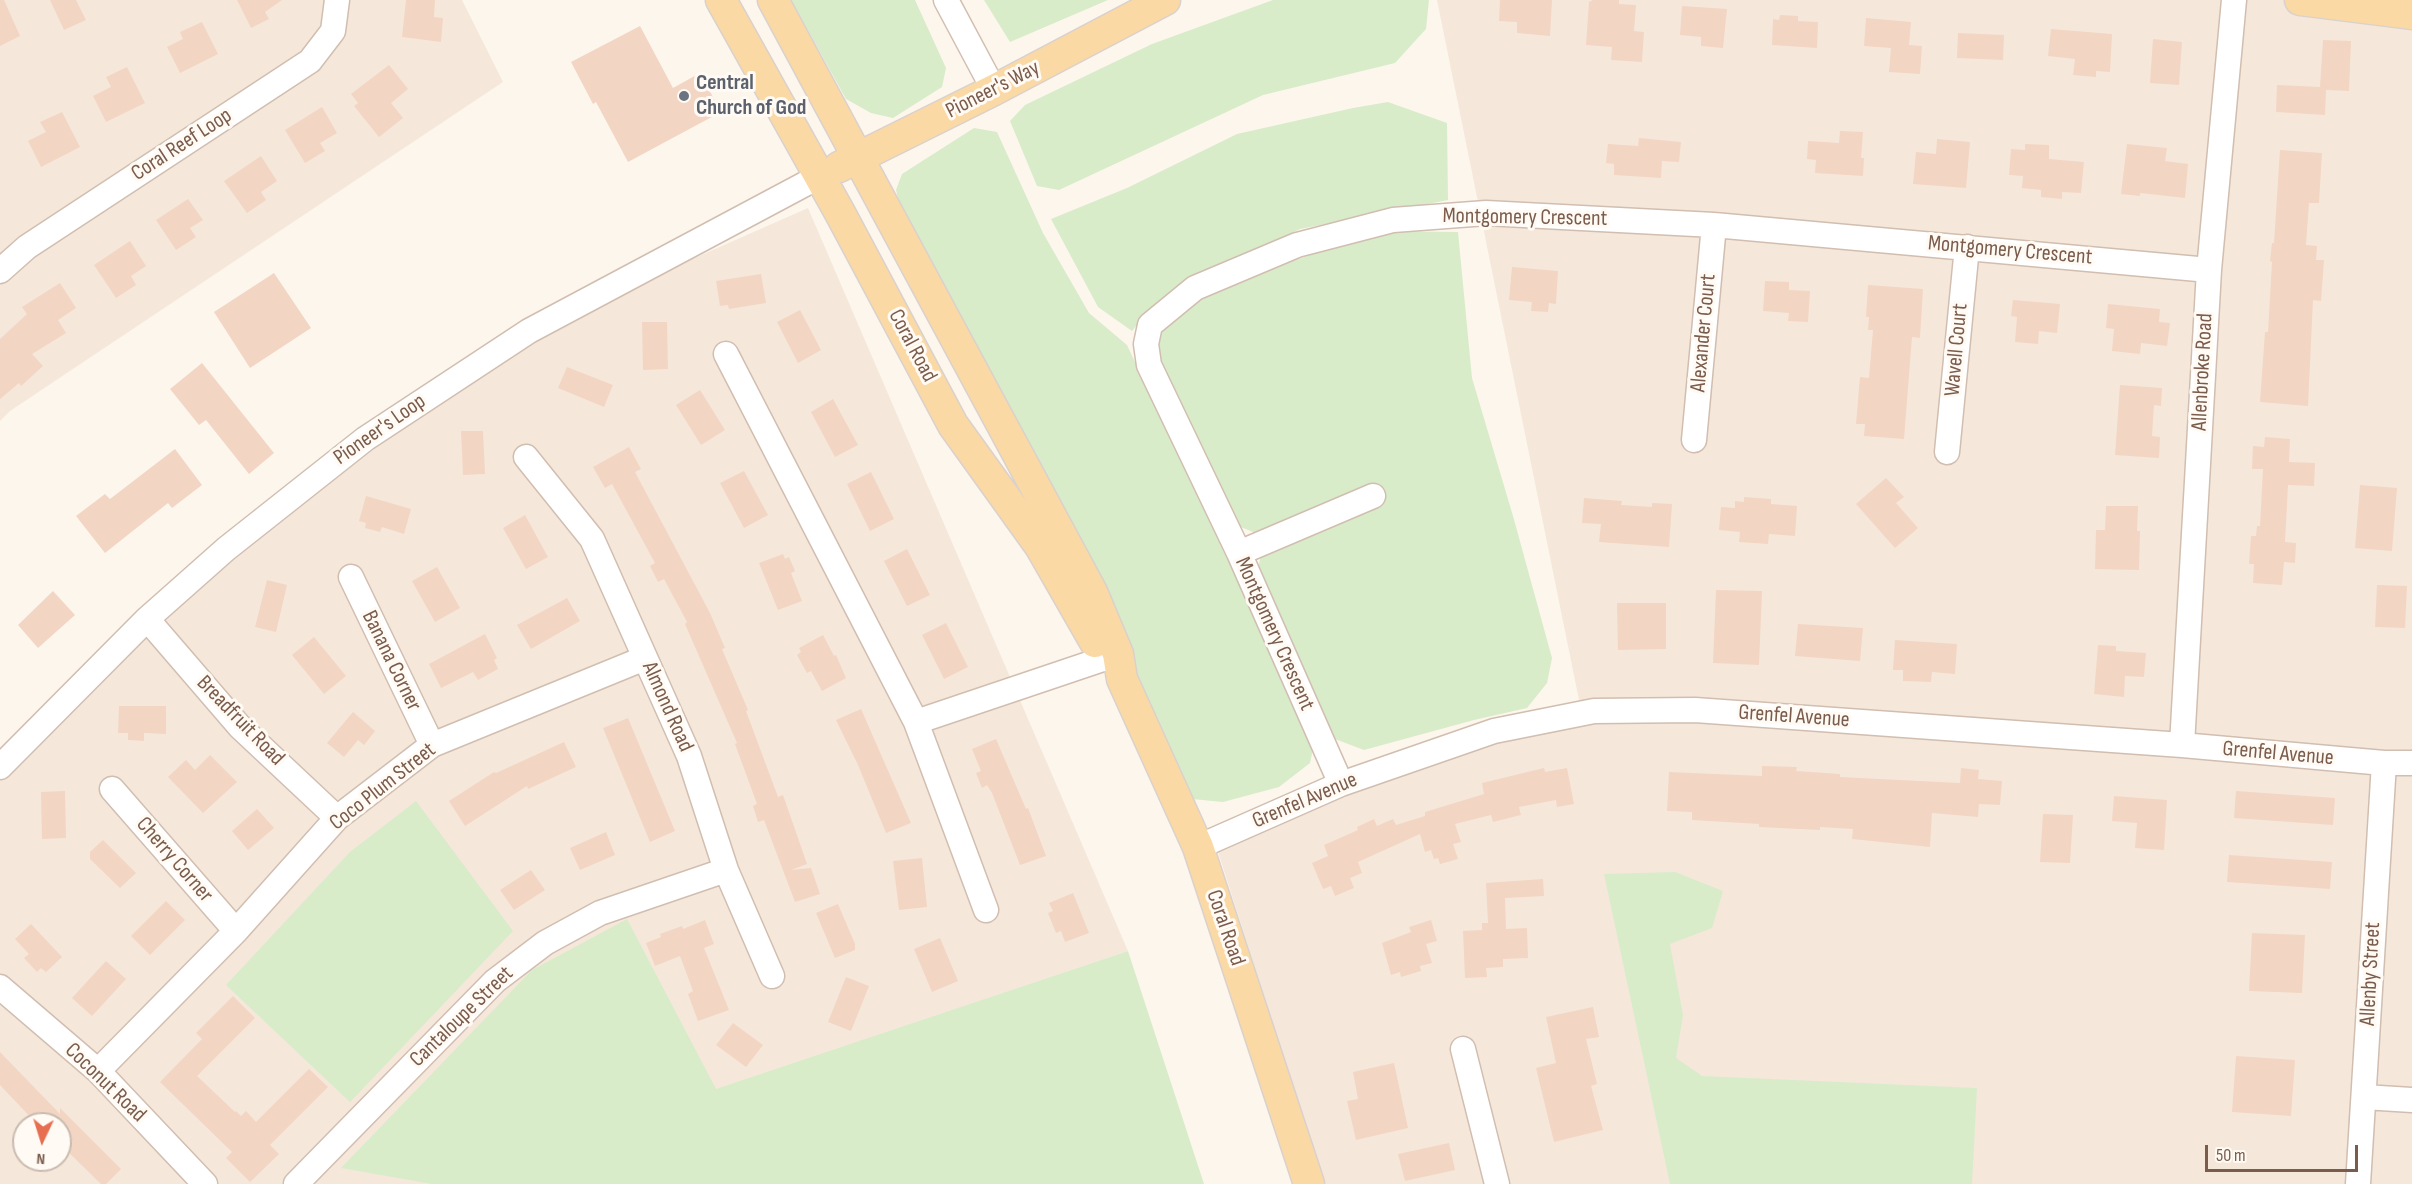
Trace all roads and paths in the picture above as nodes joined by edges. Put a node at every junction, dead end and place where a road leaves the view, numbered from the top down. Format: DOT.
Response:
graph roads {
  1 [pos="338,0"];
  2 [pos="721,0"];
  3 [pos="773,0"];
  4 [pos="946,0"];
  5 [pos="1165,0"];
  6 [pos="2234,0"];
  7 [pos="2300,0"];
  8 [pos="2412,14"];
  9 [pos="994,90"];
  10 [pos="857,158"];
  11 [pos="820,176"];
  12 [pos="1714,225"];
  13 [pos="1966,247"];
  14 [pos="2209,270"];
  15 [pos="0,271"];
  16 [pos="726,354"];
  17 [pos="1694,440"];
  18 [pos="1947,452"];
  19 [pos="526,457"];
  20 [pos="1373,496"];
  21 [pos="1239,554"];
  22 [pos="351,577"];
  23 [pos="147,619"];
  24 [pos="645,658"];
  25 [pos="1115,664"];
  26 [pos="916,722"];
  27 [pos="432,745"];
  28 [pos="2182,745"];
  29 [pos="2412,763"];
  30 [pos="2384,764"];
  31 [pos="0,767"];
  32 [pos="1341,784"];
  33 [pos="112,789"];
  34 [pos="338,818"];
  35 [pos="1198,848"];
  36 [pos="726,870"];
  37 [pos="986,910"];
  38 [pos="236,931"];
  39 [pos="772,976"];
  40 [pos="0,987"];
  41 [pos="1463,1048"];
  42 [pos="98,1071"];
  43 [pos="2364,1097"];
  44 [pos="2412,1100"];
  45 [pos="205,1184"];
  46 [pos="296,1184"];
  47 [pos="1309,1184"];
  48 [pos="1497,1184"];
  49 [pos="2358,1184"];
  1 -- 15 [label="street, Coral Reef Loop"];
  2 -- 11 [label="main road, Coral Road"];
  3 -- 10 [label="main road, Coral Road"];
  4 -- 9 [label="street"];
  5 -- 9 [label="main road, Pioneer's Way"];
  6 -- 14 [label="street, Allenbroke Road"];
  7 -- 8 [label="main road"];
  9 -- 10 [label="main road, Pioneer's Way"];
  10 -- 11 [label="main road, Pioneer's Way"];
  10 -- 25 [label="main road, Coral Road"];
  11 -- 23 [label="street, Pioneer's Loop"];
  11 -- 25 [label="main road, Coral Road"];
  12 -- 13 [label="street, Montgomery Crescent"];
  12 -- 17 [label="street, Alexander Court"];
  12 -- 21 [label="street, Montgomery Crescent"];
  13 -- 14 [label="street, Montgomery Crescent"];
  13 -- 18 [label="street, Wavell Court"];
  14 -- 28 [label="street, Allenbroke Road"];
  16 -- 26 [label="street"];
  19 -- 24 [label="street, Almond Road"];
  20 -- 21 [label="street"];
  21 -- 32 [label="street, Montgomery Crescent"];
  22 -- 27 [label="street, Banana Corner"];
  23 -- 31 [label="street, Pioneer's Loop"];
  23 -- 34 [label="street, Breadfruit Road"];
  24 -- 27 [label="street, Coco Plum Street"];
  24 -- 36 [label="street, Almond Road"];
  25 -- 26 [label="street"];
  25 -- 35 [label="main road, Coral Road"];
  26 -- 37 [label="street"];
  27 -- 34 [label="street, Coco Plum Street"];
  28 -- 30 [label="street, Grenfel Avenue"];
  28 -- 32 [label="street, Grenfel Avenue"];
  29 -- 30 [label="street, Grenfel Avenue"];
  30 -- 43 [label="street, Allenby Street"];
  32 -- 35 [label="street, Grenfel Avenue"];
  33 -- 38 [label="street, Cherry Corner"];
  34 -- 38 [label="street, Coco Plum Street"];
  35 -- 47 [label="main road, Coral Road"];
  36 -- 39 [label="street, Almond Road"];
  36 -- 46 [label="street, Cantaloupe Street"];
  38 -- 42 [label="street, Coco Plum Street"];
  40 -- 42 [label="street, Coconut Road"];
  41 -- 48 [label="street"];
  42 -- 45 [label="street, Coconut Road"];
  43 -- 44 [label="street"];
  43 -- 49 [label="street, Allenby Street"];
}
